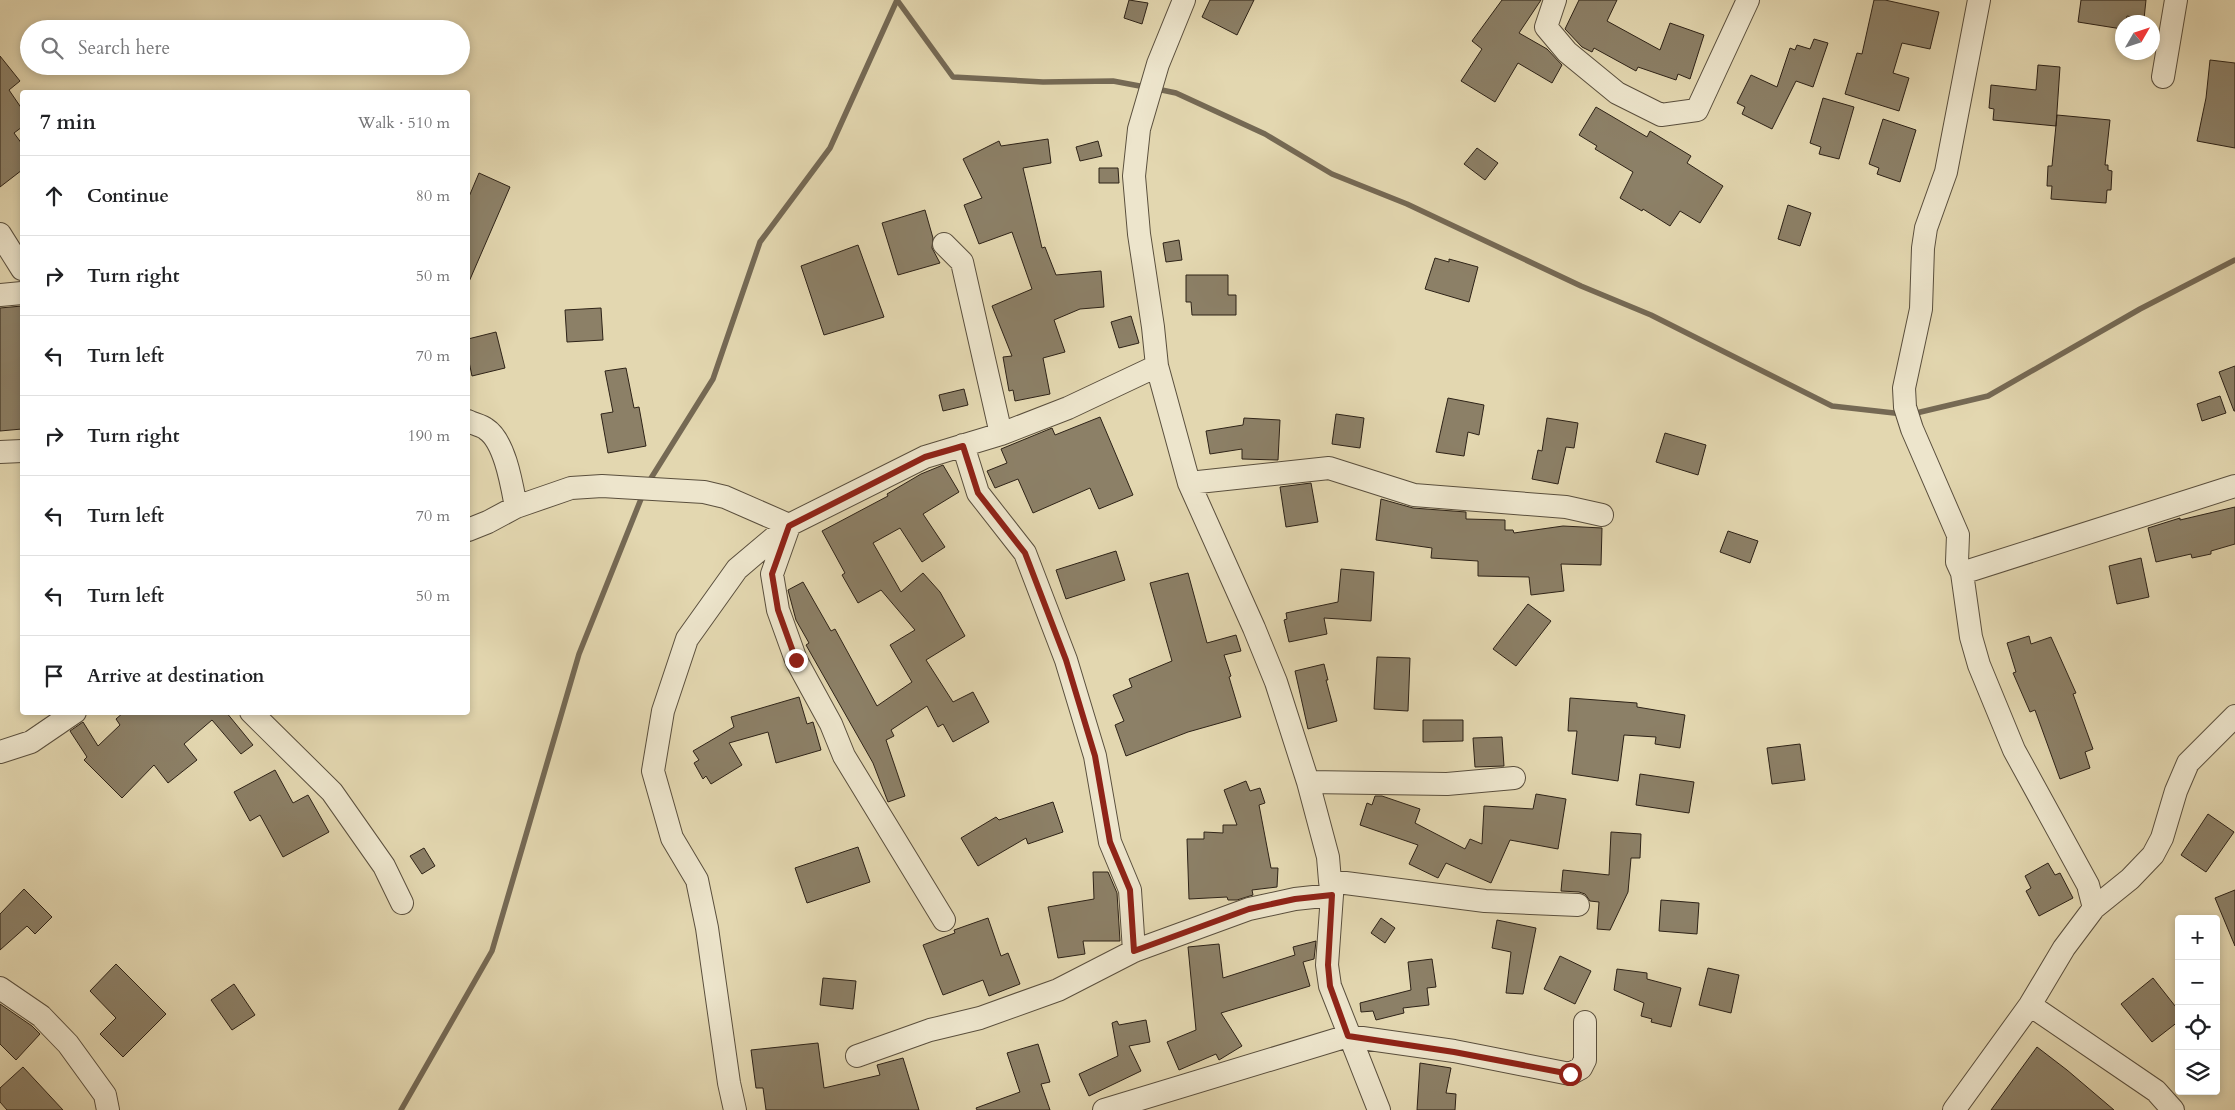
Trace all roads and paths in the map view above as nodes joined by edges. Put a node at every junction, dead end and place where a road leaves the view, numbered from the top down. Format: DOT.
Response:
graph roads {
  1 [pos="1184,0"];
  2 [pos="1555,0"];
  3 [pos="1748,0"];
  4 [pos="1979,0"];
  5 [pos="2176,0"];
  6 [pos="2164,77"];
  7 [pos="0,234"];
  8 [pos="944,244"];
  9 [pos="20,266"];
  10 [pos="20,293"];
  11 [pos="0,295"];
  12 [pos="1158,366"];
  13 [pos="470,422"];
  14 [pos="1001,434"];
  15 [pos="963,446"];
  16 [pos="20,451"];
  17 [pos="0,452"];
  18 [pos="1189,483"];
  19 [pos="2235,486"];
  20 [pos="516,507"];
  21 [pos="1602,515"];
  22 [pos="789,526"];
  23 [pos="470,529"];
  24 [pos="1962,572"];
  25 [pos="71,715"];
  26 [pos="254,715"];
  27 [pos="2235,716"];
  28 [pos="0,752"];
  29 [pos="1514,778"];
  30 [pos="1308,782"];
  31 [pos="1331,888"];
  32 [pos="402,903"];
  33 [pos="1578,905"];
  34 [pos="2094,908"];
  35 [pos="944,920"];
  36 [pos="1134,951"];
  37 [pos="0,988"];
  38 [pos="2030,1005"];
  39 [pos="1585,1022"];
  40 [pos="1348,1036"];
  41 [pos="857,1056"];
  42 [pos="108,1110"];
  43 [pos="735,1110"];
  44 [pos="1104,1110"];
  45 [pos="1379,1110"];
  46 [pos="1954,1110"];
  47 [pos="2173,1110"];
  1 -- 12 [label="street"];
  2 -- 3 [label="street"];
  4 -- 24 [label="street"];
  5 -- 6 [label="street"];
  7 -- 9 [label="street"];
  8 -- 14 [label="street"];
  10 -- 11 [label="street"];
  12 -- 14 [label="street"];
  12 -- 18 [label="street"];
  13 -- 20 [label="street"];
  14 -- 15 [label="street"];
  15 -- 22 [label="street"];
  15 -- 36 [label="street"];
  16 -- 17 [label="street"];
  18 -- 21 [label="street"];
  18 -- 30 [label="street"];
  19 -- 24 [label="street"];
  20 -- 22 [label="street"];
  20 -- 23 [label="street"];
  22 -- 35 [label="street"];
  22 -- 43 [label="street"];
  24 -- 34 [label="street"];
  25 -- 28 [label="street"];
  26 -- 32 [label="street"];
  27 -- 34 [label="street"];
  29 -- 30 [label="street"];
  30 -- 31 [label="street"];
  31 -- 33 [label="street"];
  31 -- 36 [label="street"];
  31 -- 40 [label="street"];
  34 -- 38 [label="street"];
  36 -- 41 [label="street"];
  37 -- 42 [label="street"];
  38 -- 46 [label="street"];
  38 -- 47 [label="street"];
  39 -- 40 [label="street"];
  40 -- 44 [label="street"];
  40 -- 45 [label="street"];
}
